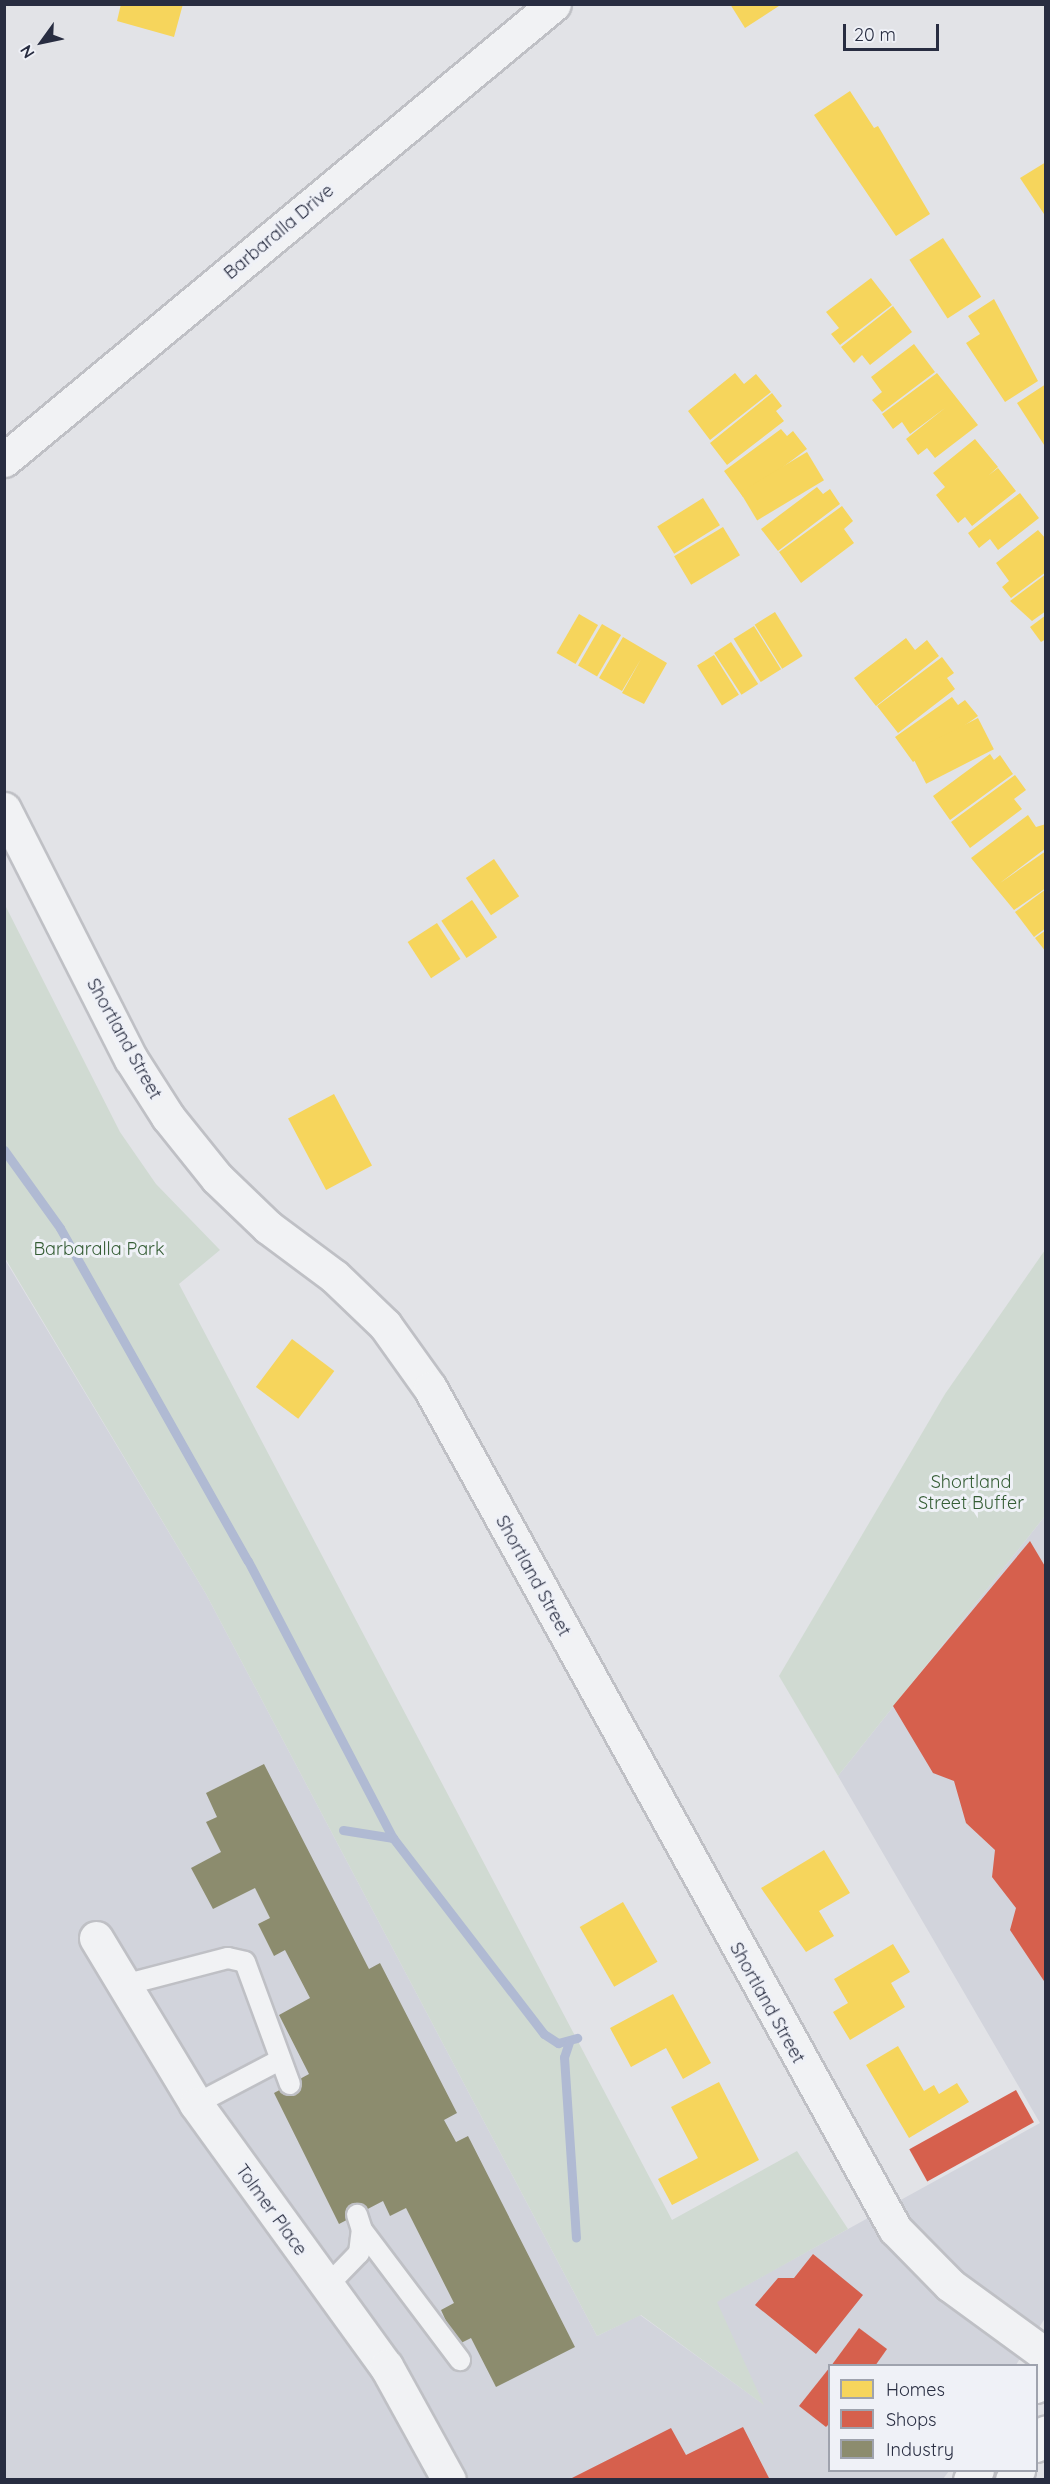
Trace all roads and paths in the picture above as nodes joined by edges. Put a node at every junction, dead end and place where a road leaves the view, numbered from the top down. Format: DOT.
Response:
graph roads {
  1 [pos="554,4"];
  2 [pos="4,460"];
  3 [pos="4,809"];
  4 [pos="96,1938"];
  5 [pos="124,1985"];
  6 [pos="278,2061"];
  7 [pos="290,2084"];
  8 [pos="196,2104"];
  9 [pos="327,2286"];
  10 [pos="1046,2355"];
  11 [pos="460,2360"];
  12 [pos="449,2480"];
  1 -- 2 [label="street, Barbaralla Drive"];
  3 -- 10 [label="street, Shortland Street"];
  4 -- 5 [label="street, Tolmer Place"];
  5 -- 6 [label="lane"];
  5 -- 8 [label="street, Tolmer Place"];
  6 -- 7 [label="lane"];
  6 -- 8 [label="lane"];
  8 -- 9 [label="street, Tolmer Place"];
  9 -- 11 [label="lane"];
  9 -- 12 [label="street, Tolmer Place"];
}
